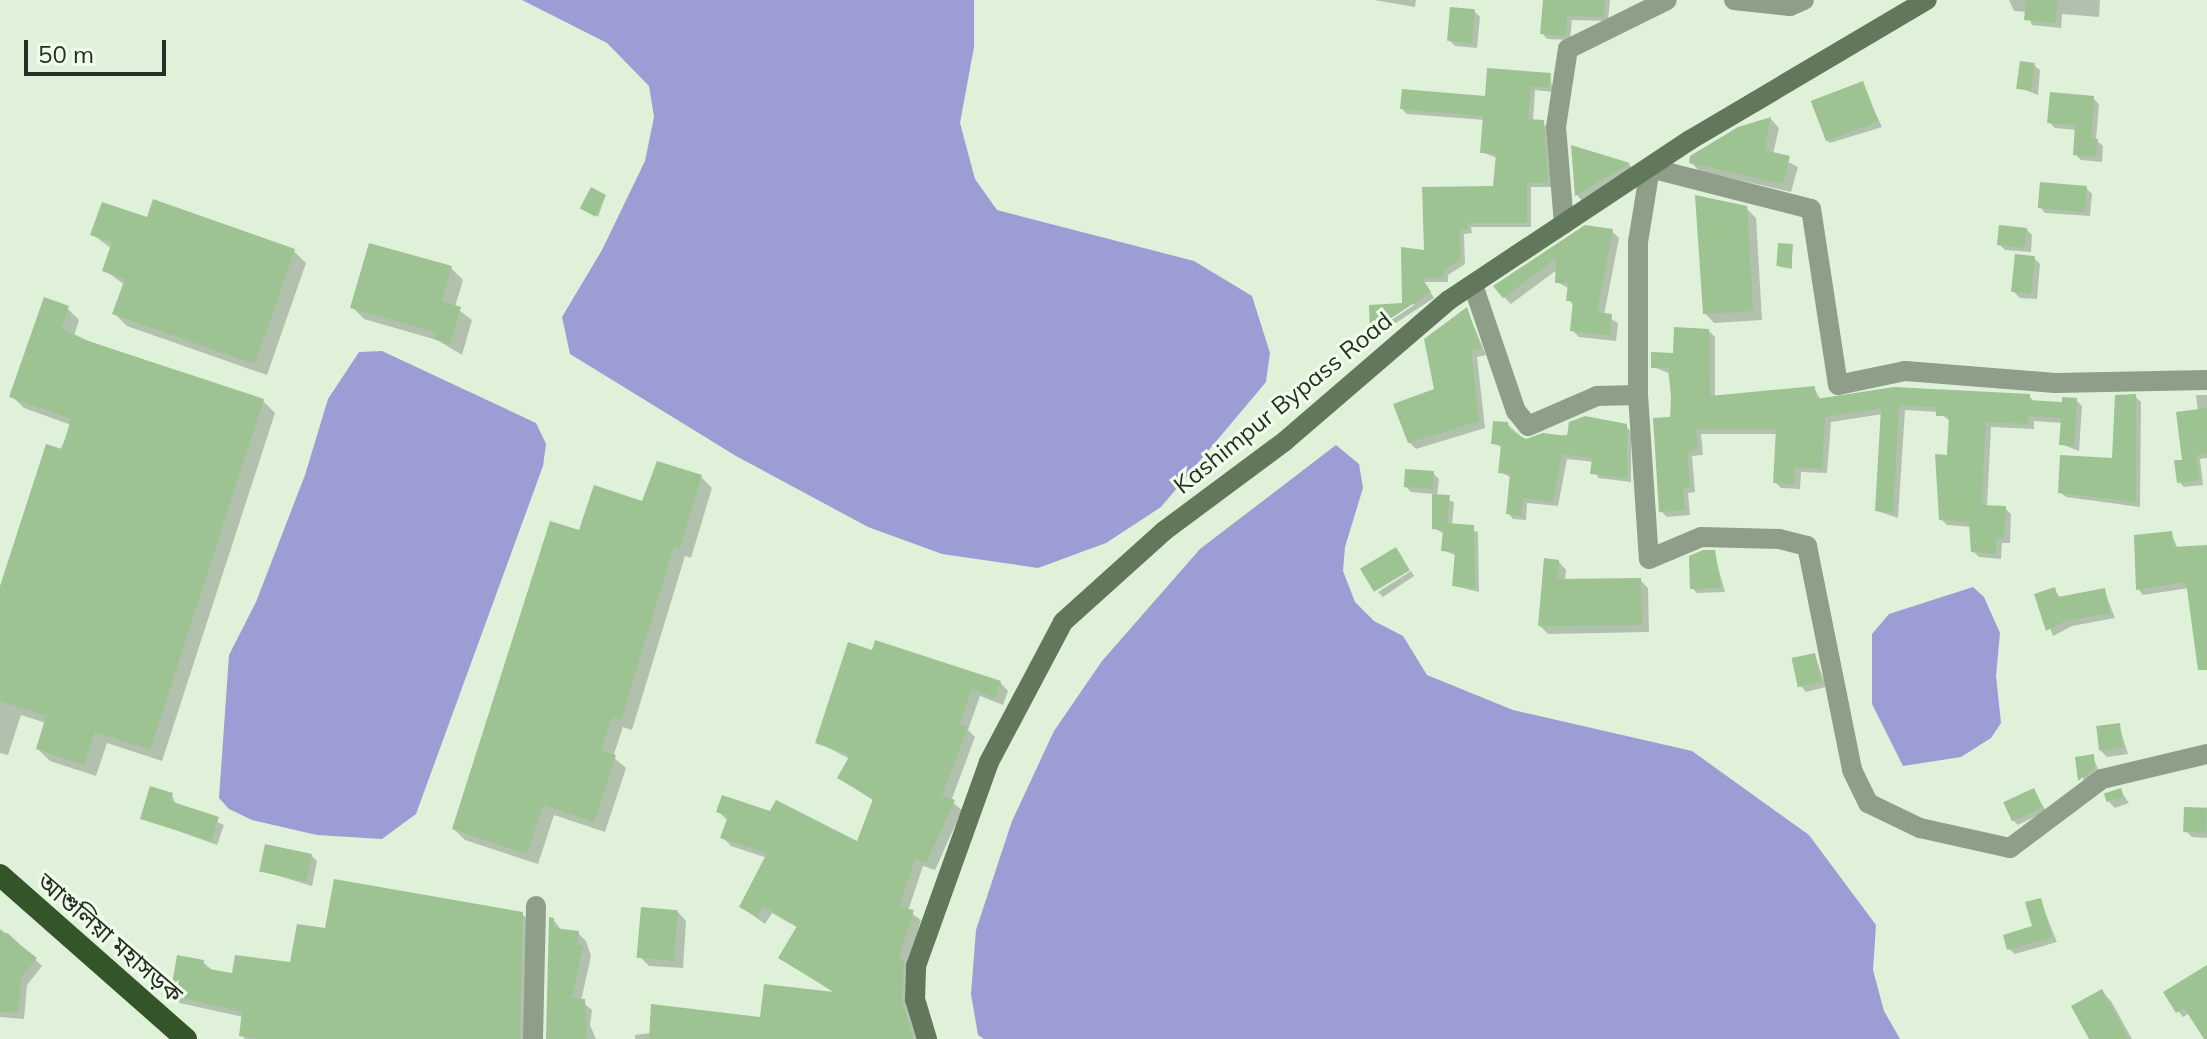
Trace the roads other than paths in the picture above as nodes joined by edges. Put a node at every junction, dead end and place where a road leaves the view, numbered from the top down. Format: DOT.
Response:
graph roads {
  1 [pos="1667,0"];
  2 [pos="1734,0"];
  3 [pos="1804,0"];
  4 [pos="1927,0"];
  5 [pos="1650,168"];
  6 [pos="1564,224"];
  7 [pos="1473,285"];
  8 [pos="2207,380"];
  9 [pos="1638,395"];
  10 [pos="2207,754"];
  11 [pos="0,875"];
  12 [pos="536,906"];
  13 [pos="186,1039"];
  14 [pos="533,1039"];
  15 [pos="927,1039"];
  1 -- 6 [label="street"];
  2 -- 3 [label="street"];
  4 -- 5 [label="main road, Kashimpur Bypass Road"];
  5 -- 6 [label="main road, Kashimpur Bypass Road"];
  5 -- 8 [label="street"];
  5 -- 9 [label="street"];
  6 -- 7 [label="main road, Kashimpur Bypass Road"];
  7 -- 9 [label="street"];
  7 -- 15 [label="main road, Kashimpur Bypass Road"];
  9 -- 10 [label="street"];
  11 -- 13 [label="highway, আশুলিয়া মহাসড়ক"];
  12 -- 14 [label="street"];
}
